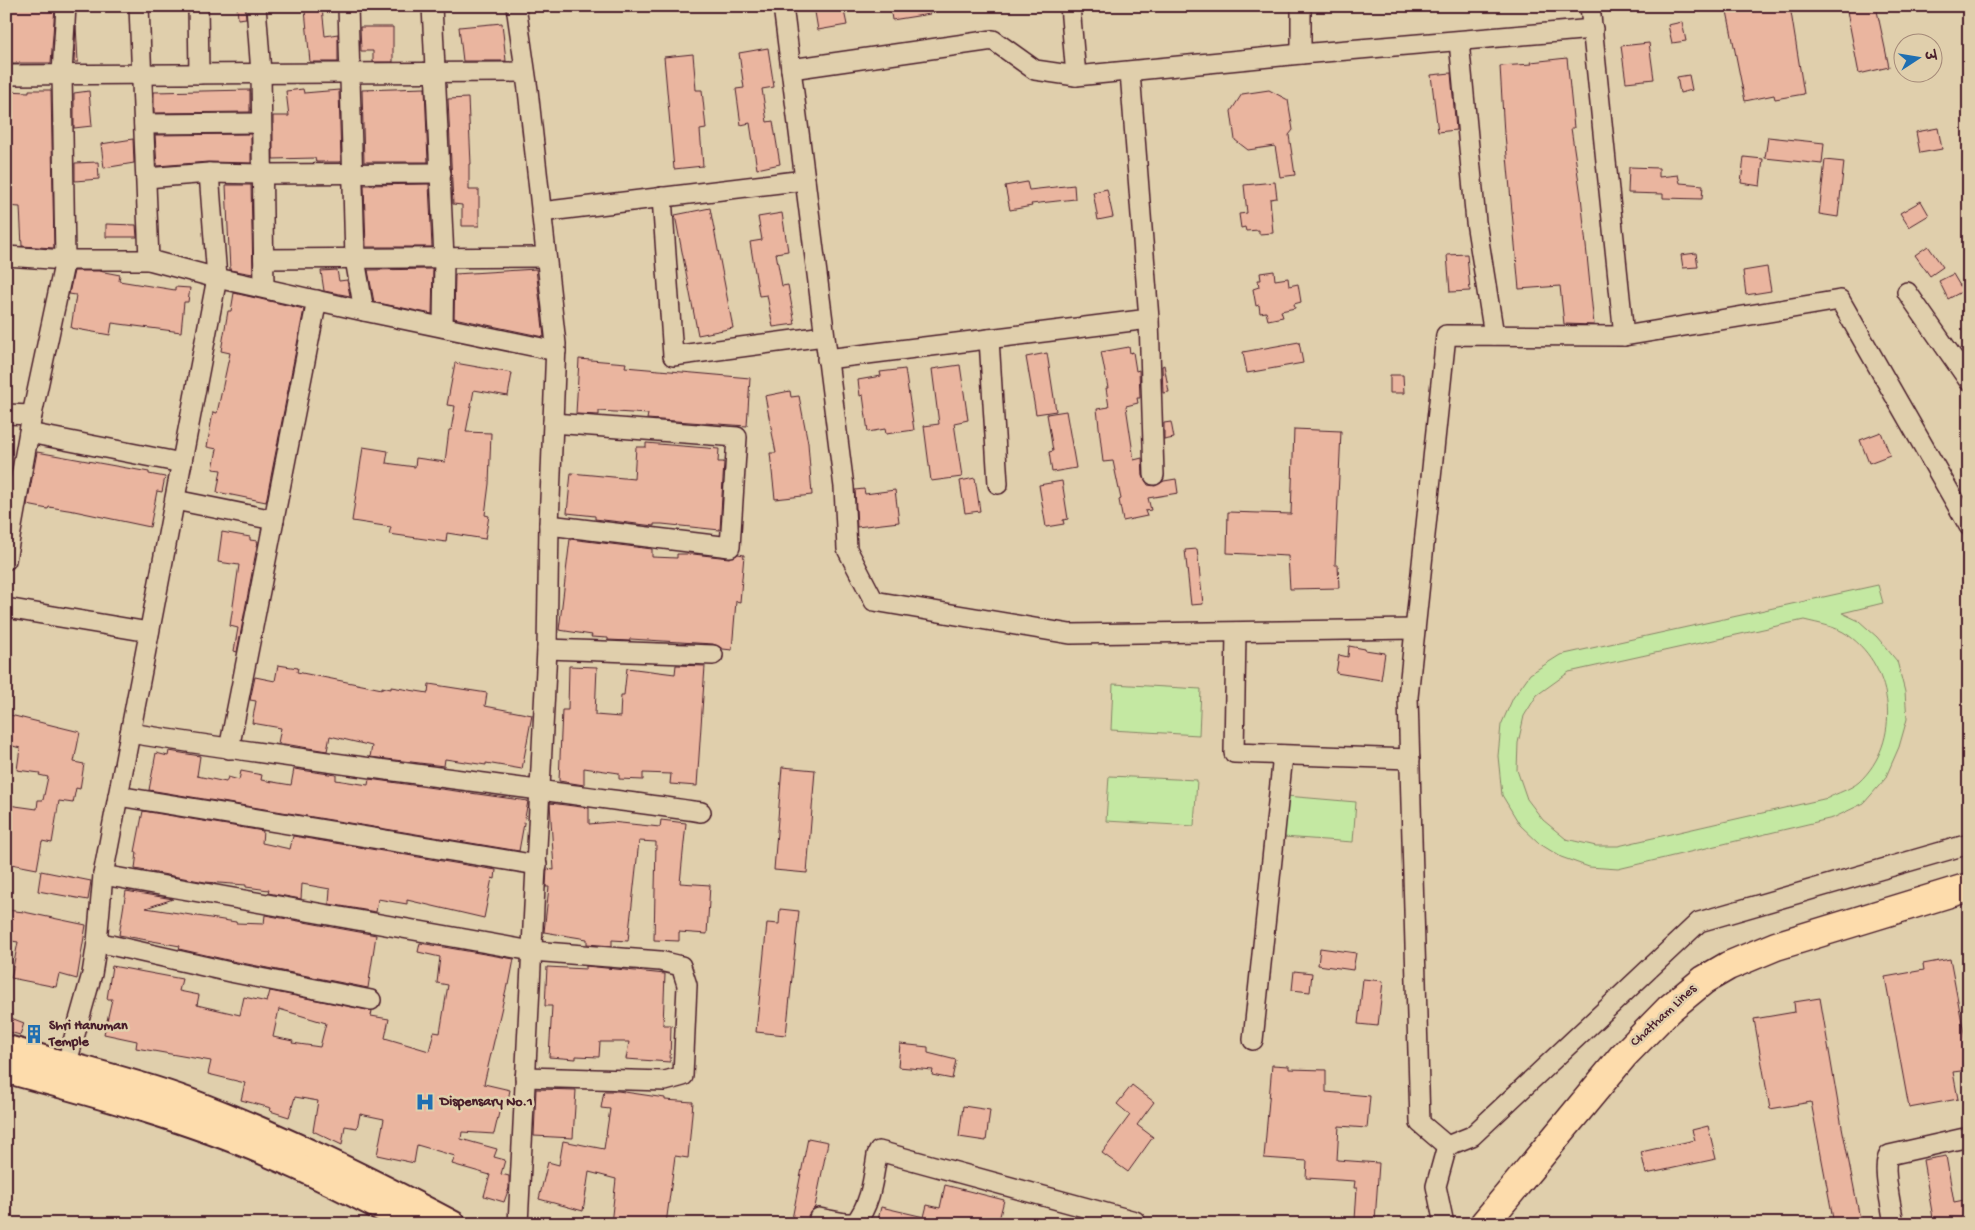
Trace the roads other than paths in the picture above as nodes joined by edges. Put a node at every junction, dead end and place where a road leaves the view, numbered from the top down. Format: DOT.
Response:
graph roads {
  1 [pos="66,6"];
  2 [pos="139,6"];
  3 [pos="198,6"];
  4 [pos="256,6"];
  5 [pos="348,6"];
  6 [pos="432,6"];
  7 [pos="516,6"];
  8 [pos="783,6"];
  9 [pos="1070,6"];
  10 [pos="1301,6"];
  11 [pos="1590,6"];
  12 [pos="1593,29"];
  13 [pos="1459,41"];
  14 [pos="1301,54"];
  15 [pos="791,69"];
  16 [pos="436,72"];
  17 [pos="525,72"];
  18 [pos="1130,72"];
  19 [pos="350,73"];
  20 [pos="62,74"];
  21 [pos="142,74"];
  22 [pos="199,74"];
  23 [pos="260,74"];
  24 [pos="6,75"];
  25 [pos="1076,76"];
  26 [pos="261,123"];
  27 [pos="144,124"];
  28 [pos="209,173"];
  29 [pos="441,173"];
  30 [pos="262,174"];
  31 [pos="352,174"];
  32 [pos="146,178"];
  33 [pos="805,180"];
  34 [pos="662,197"];
  35 [pos="542,212"];
  36 [pos="6,256"];
  37 [pos="546,257"];
  38 [pos="444,258"];
  39 [pos="264,259"];
  40 [pos="355,259"];
  41 [pos="65,260"];
  42 [pos="148,260"];
  43 [pos="217,278"];
  44 [pos="264,288"];
  45 [pos="1907,292"];
  46 [pos="317,300"];
  47 [pos="364,311"];
  48 [pos="1149,319"];
  49 [pos="443,327"];
  50 [pos="1494,335"];
  51 [pos="824,336"];
  52 [pos="1624,336"];
  53 [pos="989,339"];
  54 [pos="556,351"];
  55 [pos="827,359"];
  56 [pos="1969,382"];
  57 [pos="6,414"];
  58 [pos="553,423"];
  59 [pos="31,424"];
  60 [pos="182,463"];
  61 [pos="1154,475"];
  62 [pos="998,484"];
  63 [pos="174,500"];
  64 [pos="274,520"];
  65 [pos="549,525"];
  66 [pos="1969,526"];
  67 [pos="6,560"];
  68 [pos="6,608"];
  69 [pos="1415,629"];
  70 [pos="149,632"];
  71 [pos="1236,632"];
  72 [pos="547,649"];
  73 [pos="713,655"];
  74 [pos="130,732"];
  75 [pos="229,749"];
  76 [pos="1283,755"];
  77 [pos="1410,759"];
  78 [pos="540,789"];
  79 [pos="118,796"];
  80 [pos="701,812"];
  81 [pos="1969,844"];
  82 [pos="536,865"];
  83 [pos="103,875"];
  84 [pos="1969,887"];
  85 [pos="1969,903"];
  86 [pos="97,942"];
  87 [pos="532,952"];
  88 [pos="371,1000"];
  89 [pos="1253,1040"];
  90 [pos="6,1048"];
  91 [pos="66,1066"];
  92 [pos="6,1070"];
  93 [pos="525,1077"];
  94 [pos="1969,1137"];
  95 [pos="1447,1146"];
  96 [pos="819,1218"];
  97 [pos="411,1224"];
  98 [pos="453,1224"];
  99 [pos="518,1224"];
  100 [pos="1134,1224"];
  101 [pos="1444,1224"];
  102 [pos="1484,1224"];
  103 [pos="1506,1224"];
  104 [pos="1894,1224"];
  1 -- 20 [label="street"];
  2 -- 21 [label="street"];
  3 -- 22 [label="street"];
  4 -- 23 [label="street"];
  5 -- 19 [label="street"];
  6 -- 16 [label="street"];
  7 -- 17 [label="street"];
  8 -- 15 [label="street"];
  9 -- 25 [label="street"];
  10 -- 14 [label="street"];
  11 -- 12 [label="street"];
  12 -- 13 [label="street"];
  12 -- 52 [label="street"];
  13 -- 14 [label="street"];
  13 -- 50 [label="street"];
  14 -- 18 [label="street"];
  15 -- 25 [label="street"];
  15 -- 33 [label="street"];
  16 -- 17 [label="street"];
  16 -- 19 [label="street"];
  16 -- 29 [label="street"];
  17 -- 35 [label="street"];
  18 -- 25 [label="street"];
  18 -- 48 [label="street"];
  19 -- 23 [label="street"];
  19 -- 31 [label="street"];
  20 -- 21 [label="street"];
  20 -- 24 [label="street"];
  20 -- 41 [label="street"];
  21 -- 22 [label="street"];
  21 -- 27 [label="street"];
  22 -- 23 [label="street"];
  23 -- 26 [label="street"];
  26 -- 27 [label="street"];
  26 -- 30 [label="street"];
  27 -- 32 [label="street"];
  28 -- 30 [label="street"];
  28 -- 32 [label="street"];
  28 -- 43 [label="street"];
  29 -- 31 [label="street"];
  29 -- 38 [label="street"];
  30 -- 31 [label="street"];
  30 -- 39 [label="street"];
  31 -- 40 [label="street"];
  32 -- 42 [label="street"];
  33 -- 34 [label="street"];
  33 -- 51 [label="street"];
  34 -- 35 [label="street"];
  34 -- 51 [label="street"];
  35 -- 37 [label="street"];
  36 -- 41 [label="street"];
  37 -- 38 [label="street"];
  37 -- 54 [label="street"];
  38 -- 40 [label="street"];
  38 -- 49 [label="street"];
  39 -- 40 [label="street"];
  39 -- 44 [label="street"];
  40 -- 47 [label="street"];
  41 -- 42 [label="street"];
  41 -- 59 [label="street"];
  42 -- 43 [label="street"];
  43 -- 44 [label="street"];
  43 -- 60 [label="street"];
  44 -- 46 [label="street"];
  45 -- 56 [label="street"];
  46 -- 47 [label="street"];
  46 -- 64 [label="street"];
  47 -- 49 [label="street"];
  48 -- 53 [label="street"];
  48 -- 61 [label="street"];
  49 -- 54 [label="street"];
  50 -- 52 [label="street"];
  50 -- 69 [label="street"];
  51 -- 55 [label="street"];
  52 -- 66 [label="street"];
  53 -- 55 [label="street"];
  53 -- 62 [label="street"];
  54 -- 58 [label="street"];
  55 -- 71 [label="street"];
  57 -- 59 [label="street"];
  58 -- 65 [label="street"];
  58 -- 65 [label="street"];
  59 -- 60 [label="street"];
  59 -- 67 [label="street"];
  60 -- 63 [label="street"];
  63 -- 64 [label="street"];
  63 -- 70 [label="street"];
  64 -- 75 [label="street"];
  65 -- 72 [label="street"];
  68 -- 70 [label="street"];
  69 -- 71 [label="street"];
  69 -- 77 [label="street"];
  70 -- 74 [label="street"];
  71 -- 76 [label="street"];
  72 -- 73 [label="street"];
  72 -- 78 [label="street"];
  74 -- 75 [label="street"];
  74 -- 79 [label="street"];
  75 -- 78 [label="street"];
  76 -- 77 [label="street"];
  76 -- 89 [label="street"];
  77 -- 95 [label="street"];
  78 -- 80 [label="street"];
  78 -- 82 [label="street"];
  79 -- 82 [label="street"];
  79 -- 83 [label="street"];
  81 -- 95 [label="street"];
  82 -- 87 [label="street"];
  83 -- 86 [label="street"];
  83 -- 87 [label="street"];
  84 -- 102 [label="highway, Chatham Lines"];
  85 -- 103 [label="highway, Chatham Lines"];
  86 -- 88 [label="street"];
  86 -- 91 [label="street"];
  87 -- 93 [label="street"];
  87 -- 93 [label="street"];
  90 -- 91 [label="main road"];
  91 -- 98 [label="main road"];
  92 -- 97 [label="main road"];
  93 -- 99 [label="street"];
  94 -- 104 [label="street"];
  95 -- 101 [label="street"];
  96 -- 100 [label="street"];
}
